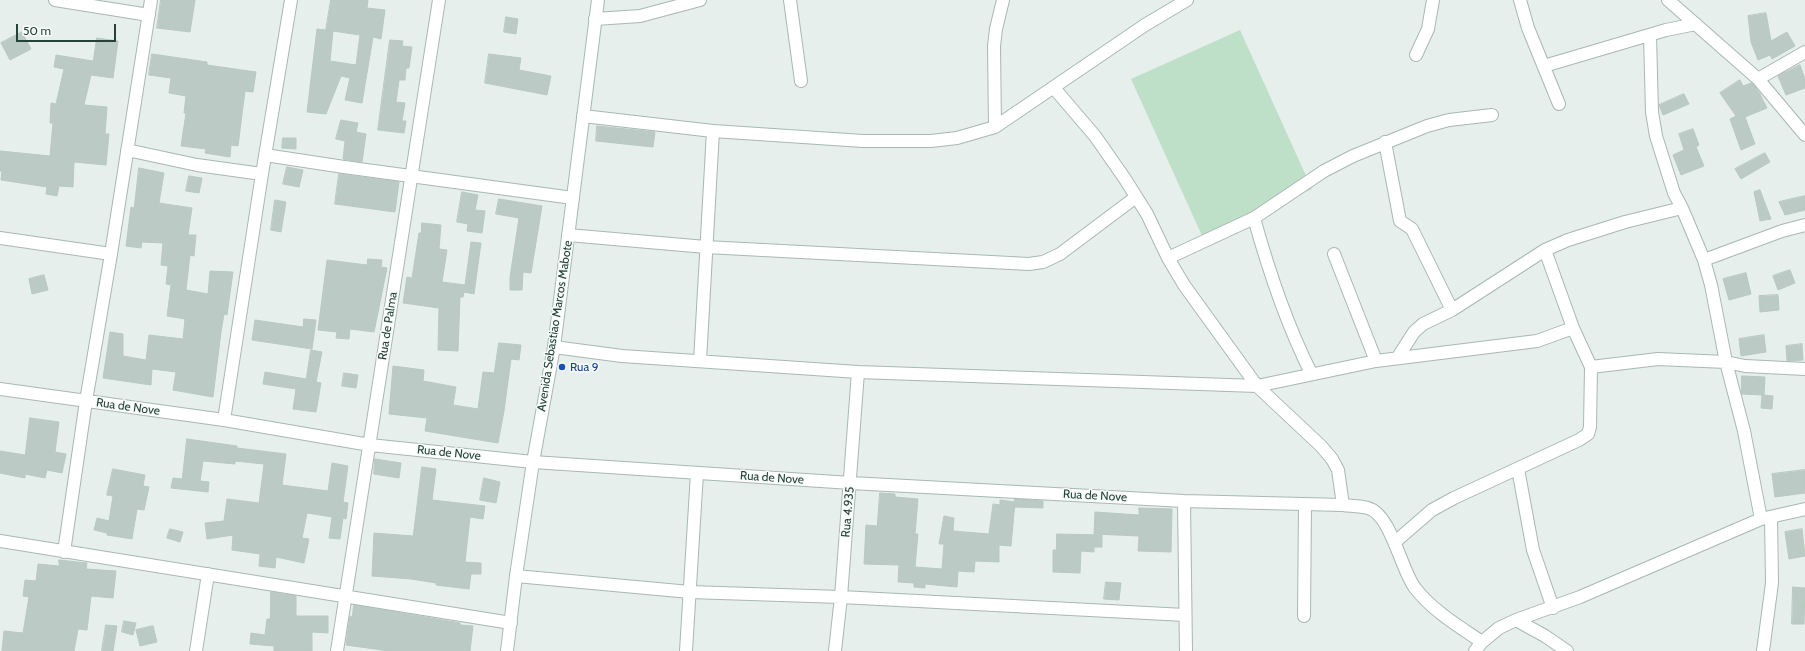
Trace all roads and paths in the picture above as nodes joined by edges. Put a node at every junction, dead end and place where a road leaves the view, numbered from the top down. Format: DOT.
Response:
graph roads {
  1 [pos="56,0"];
  2 [pos="151,0"];
  3 [pos="291,0"];
  4 [pos="439,0"];
  5 [pos="598,0"];
  6 [pos="700,0"];
  7 [pos="790,0"];
  8 [pos="1003,0"];
  9 [pos="1186,0"];
  10 [pos="1433,0"];
  11 [pos="1520,0"];
  12 [pos="1668,0"];
  13 [pos="1174,3"];
  14 [pos="149,15"];
  15 [pos="595,19"];
  16 [pos="1696,24"];
  17 [pos="1650,35"];
  18 [pos="1805,52"];
  19 [pos="1416,55"];
  20 [pos="1544,66"];
  21 [pos="1758,79"];
  22 [pos="801,81"];
  23 [pos="1054,88"];
  24 [pos="1559,104"];
  25 [pos="1492,115"];
  26 [pos="583,116"];
  27 [pos="995,128"];
  28 [pos="713,130"];
  29 [pos="1805,135"];
  30 [pos="1385,142"];
  31 [pos="127,150"];
  32 [pos="265,155"];
  33 [pos="262,174"];
  34 [pos="411,177"];
  35 [pos="1136,197"];
  36 [pos="573,198"];
  37 [pos="1682,208"];
  38 [pos="1254,218"];
  39 [pos="1805,225"];
  40 [pos="568,235"];
  41 [pos="0,238"];
  42 [pos="706,247"];
  43 [pos="1545,250"];
  44 [pos="111,254"];
  45 [pos="1334,254"];
  46 [pos="1168,258"];
  47 [pos="1704,260"];
  48 [pos="1452,310"];
  49 [pos="1573,328"];
  50 [pos="554,348"];
  51 [pos="1398,357"];
  52 [pos="700,361"];
  53 [pos="1376,361"];
  54 [pos="1726,362"];
  55 [pos="1591,367"];
  56 [pos="1805,369"];
  57 [pos="858,372"];
  58 [pos="1311,374"];
  59 [pos="1257,386"];
  60 [pos="0,389"];
  61 [pos="86,400"];
  62 [pos="224,420"];
  63 [pos="370,445"];
  64 [pos="533,462"];
  65 [pos="1518,469"];
  66 [pos="697,473"];
  67 [pos="851,483"];
  68 [pos="1184,501"];
  69 [pos="1305,505"];
  70 [pos="1343,505"];
  71 [pos="1805,509"];
  72 [pos="1766,518"];
  73 [pos="0,542"];
  74 [pos="1395,542"];
  75 [pos="64,552"];
  76 [pos="208,574"];
  77 [pos="516,576"];
  78 [pos="690,592"];
  79 [pos="344,595"];
  80 [pos="841,597"];
  81 [pos="1553,608"];
  82 [pos="1185,615"];
  83 [pos="1304,616"];
  84 [pos="1516,620"];
  85 [pos="511,623"];
  86 [pos="1478,646"];
  87 [pos="196,651"];
  88 [pos="336,651"];
  89 [pos="507,651"];
  90 [pos="686,651"];
  91 [pos="834,651"];
  92 [pos="1186,651"];
  93 [pos="1567,651"];
  94 [pos="1763,651"];
  1 -- 14 [label="street"];
  2 -- 14 [label="street"];
  3 -- 32 [label="street"];
  4 -- 34 [label="street, Rua de Palma"];
  5 -- 15 [label="street, Avenida Sebastiao Marcos Mabote"];
  6 -- 15 [label="street"];
  7 -- 22 [label="street"];
  8 -- 27 [label="street"];
  9 -- 13 [label="street"];
  10 -- 19 [label="street"];
  11 -- 20 [label="street"];
  12 -- 16 [label="street"];
  13 -- 23 [label="street"];
  14 -- 31 [label="street"];
  15 -- 26 [label="street, Avenida Sebastiao Marcos Mabote"];
  16 -- 17 [label="street"];
  16 -- 21 [label="street"];
  17 -- 20 [label="street"];
  17 -- 37 [label="street"];
  18 -- 21 [label="street"];
  20 -- 24 [label="street"];
  21 -- 29 [label="street"];
  23 -- 27 [label="street"];
  23 -- 35 [label="street"];
  25 -- 30 [label="street"];
  26 -- 28 [label="street"];
  26 -- 36 [label="street, Avenida Sebastiao Marcos Mabote"];
  27 -- 28 [label="street"];
  28 -- 42 [label="street"];
  30 -- 38 [label="street"];
  30 -- 48 [label="street"];
  31 -- 33 [label="street"];
  31 -- 44 [label="street"];
  32 -- 33 [label="street"];
  32 -- 34 [label="street"];
  33 -- 62 [label="street"];
  34 -- 36 [label="street"];
  34 -- 63 [label="street, Rua de Palma"];
  35 -- 42 [label="street"];
  35 -- 46 [label="street"];
  36 -- 40 [label="street, Avenida Sebastiao Marcos Mabote"];
  37 -- 43 [label="street"];
  37 -- 47 [label="street"];
  38 -- 46 [label="street"];
  38 -- 58 [label="street"];
  39 -- 47 [label="street"];
  40 -- 42 [label="street"];
  40 -- 50 [label="street, Avenida Sebastiao Marcos Mabote"];
  41 -- 44 [label="street"];
  42 -- 52 [label="street"];
  43 -- 48 [label="street"];
  43 -- 49 [label="street"];
  44 -- 61 [label="street"];
  45 -- 53 [label="street"];
  46 -- 59 [label="street"];
  47 -- 54 [label="street"];
  48 -- 51 [label="street"];
  49 -- 51 [label="street"];
  49 -- 55 [label="street"];
  50 -- 52 [label="street"];
  50 -- 64 [label="street, Avenida Sebastiao Marcos Mabote"];
  51 -- 53 [label="street"];
  52 -- 57 [label="street"];
  53 -- 58 [label="street"];
  54 -- 55 [label="street"];
  54 -- 56 [label="street"];
  54 -- 72 [label="street"];
  55 -- 65 [label="street"];
  57 -- 59 [label="street"];
  57 -- 67 [label="street, Rua 4.935"];
  58 -- 59 [label="street"];
  59 -- 70 [label="street"];
  60 -- 61 [label="street, Rua de Nove"];
  61 -- 62 [label="street, Rua de Nove"];
  61 -- 75 [label="street"];
  62 -- 63 [label="street, Rua de Nove"];
  63 -- 64 [label="street, Rua de Nove"];
  63 -- 79 [label="street, Rua de Palma"];
  64 -- 66 [label="street, Rua de Nove"];
  64 -- 77 [label="street, Avenida Sebastiao Marcos Mabote"];
  65 -- 74 [label="street"];
  65 -- 81 [label="street"];
  66 -- 67 [label="street, Rua de Nove"];
  66 -- 78 [label="street"];
  67 -- 68 [label="street, Rua de Nove"];
  67 -- 80 [label="street, Rua 4.935"];
  68 -- 69 [label="street, Rua de Nove"];
  68 -- 82 [label="street"];
  69 -- 70 [label="street, Rua de Nove"];
  69 -- 83 [label="street"];
  70 -- 74 [label="street, Rua de Nove"];
  71 -- 72 [label="street"];
  72 -- 81 [label="street"];
  72 -- 94 [label="street"];
  73 -- 75 [label="street"];
  74 -- 86 [label="street, Rua de Nove"];
  75 -- 76 [label="street"];
  76 -- 79 [label="street"];
  76 -- 87 [label="street"];
  77 -- 78 [label="street"];
  77 -- 85 [label="street, Avenida Sebastiao Marcos Mabote"];
  78 -- 80 [label="street"];
  78 -- 90 [label="street"];
  79 -- 85 [label="street"];
  79 -- 88 [label="street, Rua de Palma"];
  80 -- 82 [label="street"];
  80 -- 91 [label="street, Rua 4.935"];
  81 -- 84 [label="street"];
  82 -- 92 [label="street"];
  84 -- 86 [label="street"];
  84 -- 93 [label="street"];
  85 -- 89 [label="street, Avenida Sebastiao Marcos Mabote"];
}
